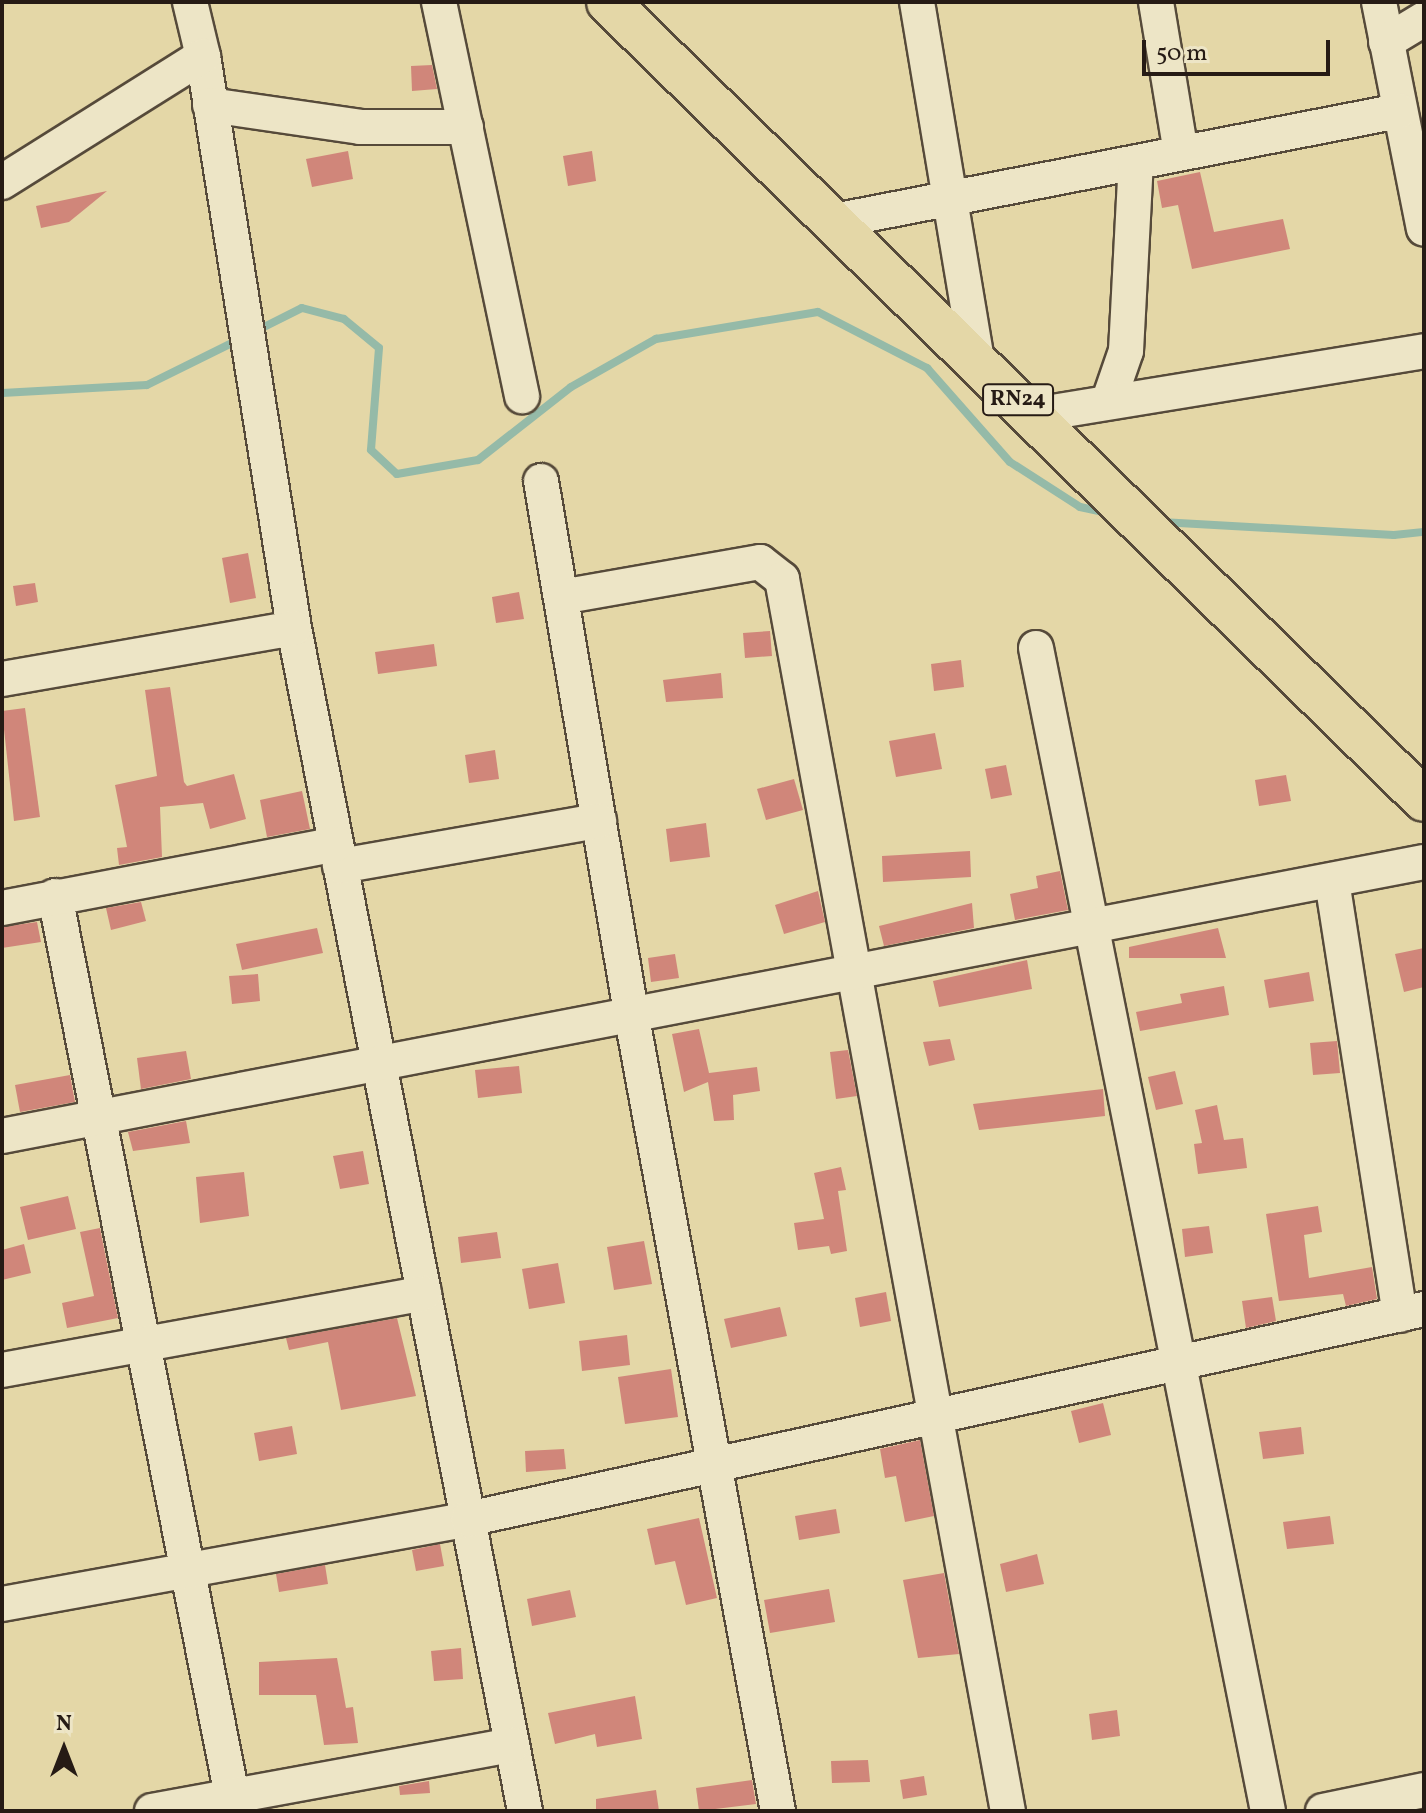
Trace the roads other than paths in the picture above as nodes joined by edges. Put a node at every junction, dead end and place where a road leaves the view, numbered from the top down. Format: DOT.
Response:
graph roads {
  1 [pos="190,2"];
  2 [pos="439,2"];
  3 [pos="608,2"];
  4 [pos="917,2"];
  5 [pos="1156,2"];
  6 [pos="1379,2"];
  7 [pos="1424,19"];
  8 [pos="1386,42"];
  9 [pos="203,56"];
  10 [pos="210,105"];
  11 [pos="1399,111"];
  12 [pos="466,127"];
  13 [pos="1181,153"];
  14 [pos="1136,162"];
  15 [pos="2,182"];
  16 [pos="950,198"];
  17 [pos="834,221"];
  18 [pos="1424,229"];
  19 [pos="1424,351"];
  20 [pos="977,360"];
  21 [pos="522,396"];
  22 [pos="1109,400"];
  23 [pos="1034,415"];
  24 [pos="541,481"];
  25 [pos="561,597"];
  26 [pos="294,628"];
  27 [pos="1036,648"];
  28 [pos="2,679"];
  29 [pos="1424,800"];
  30 [pos="599,821"];
  31 [pos="338,855"];
  32 [pos="1424,862"];
  33 [pos="1332,881"];
  34 [pos="55,896"];
  35 [pos="2,908"];
  36 [pos="1092,928"];
  37 [pos="855,974"];
  38 [pos="632,1018"];
  39 [pos="380,1067"];
  40 [pos="99,1118"];
  41 [pos="2,1136"];
  42 [pos="424,1293"];
  43 [pos="1412,1312"];
  44 [pos="143,1344"];
  45 [pos="1179,1363"];
  46 [pos="2,1370"];
  47 [pos="936,1416"];
  48 [pos="714,1465"];
  49 [pos="468,1519"];
  50 [pos="187,1570"];
  51 [pos="2,1604"];
  52 [pos="512,1745"];
  53 [pos="1424,1790"];
  54 [pos="233,1804"];
  55 [pos="152,1811"];
  56 [pos="525,1811"];
  57 [pos="778,1811"];
  58 [pos="1008,1811"];
  59 [pos="1268,1811"];
  60 [pos="1323,1811"];
  1 -- 9 [label="street"];
  2 -- 12 [label="street"];
  3 -- 17 [label="main road, RN24"];
  4 -- 16 [label="street"];
  5 -- 13 [label="street"];
  6 -- 8 [label="street"];
  7 -- 8 [label="street"];
  8 -- 11 [label="street"];
  9 -- 10 [label="street"];
  9 -- 15 [label="street"];
  10 -- 12 [label="street"];
  10 -- 26 [label="street"];
  11 -- 13 [label="street"];
  11 -- 18 [label="street"];
  12 -- 21 [label="street"];
  13 -- 14 [label="street"];
  14 -- 16 [label="street"];
  14 -- 22 [label="street"];
  16 -- 17 [label="street"];
  16 -- 20 [label="street"];
  17 -- 20 [label="main road, RN24"];
  19 -- 22 [label="street"];
  20 -- 23 [label="main road, RN24"];
  22 -- 23 [label="street"];
  23 -- 29 [label="main road, RN24"];
  24 -- 25 [label="street"];
  25 -- 30 [label="street"];
  25 -- 37 [label="street"];
  26 -- 28 [label="street"];
  26 -- 31 [label="street"];
  27 -- 36 [label="street"];
  30 -- 31 [label="street"];
  30 -- 38 [label="street"];
  31 -- 34 [label="street"];
  31 -- 39 [label="street"];
  32 -- 33 [label="street"];
  33 -- 36 [label="street"];
  33 -- 43 [label="street"];
  34 -- 35 [label="street"];
  34 -- 40 [label="street"];
  36 -- 37 [label="street"];
  36 -- 45 [label="street"];
  37 -- 38 [label="street"];
  37 -- 47 [label="street"];
  38 -- 39 [label="street"];
  38 -- 48 [label="street"];
  39 -- 40 [label="street"];
  39 -- 42 [label="street"];
  40 -- 41 [label="street"];
  40 -- 44 [label="street"];
  42 -- 44 [label="street"];
  42 -- 49 [label="street"];
  43 -- 45 [label="street"];
  44 -- 46 [label="street"];
  44 -- 50 [label="street"];
  45 -- 47 [label="street"];
  45 -- 59 [label="street"];
  47 -- 48 [label="street"];
  47 -- 58 [label="street"];
  48 -- 49 [label="street"];
  48 -- 57 [label="street"];
  49 -- 50 [label="street"];
  49 -- 52 [label="street"];
  50 -- 51 [label="street"];
  50 -- 54 [label="street"];
  52 -- 54 [label="street"];
  52 -- 56 [label="street"];
  53 -- 60 [label="street"];
  54 -- 55 [label="street"];
}
